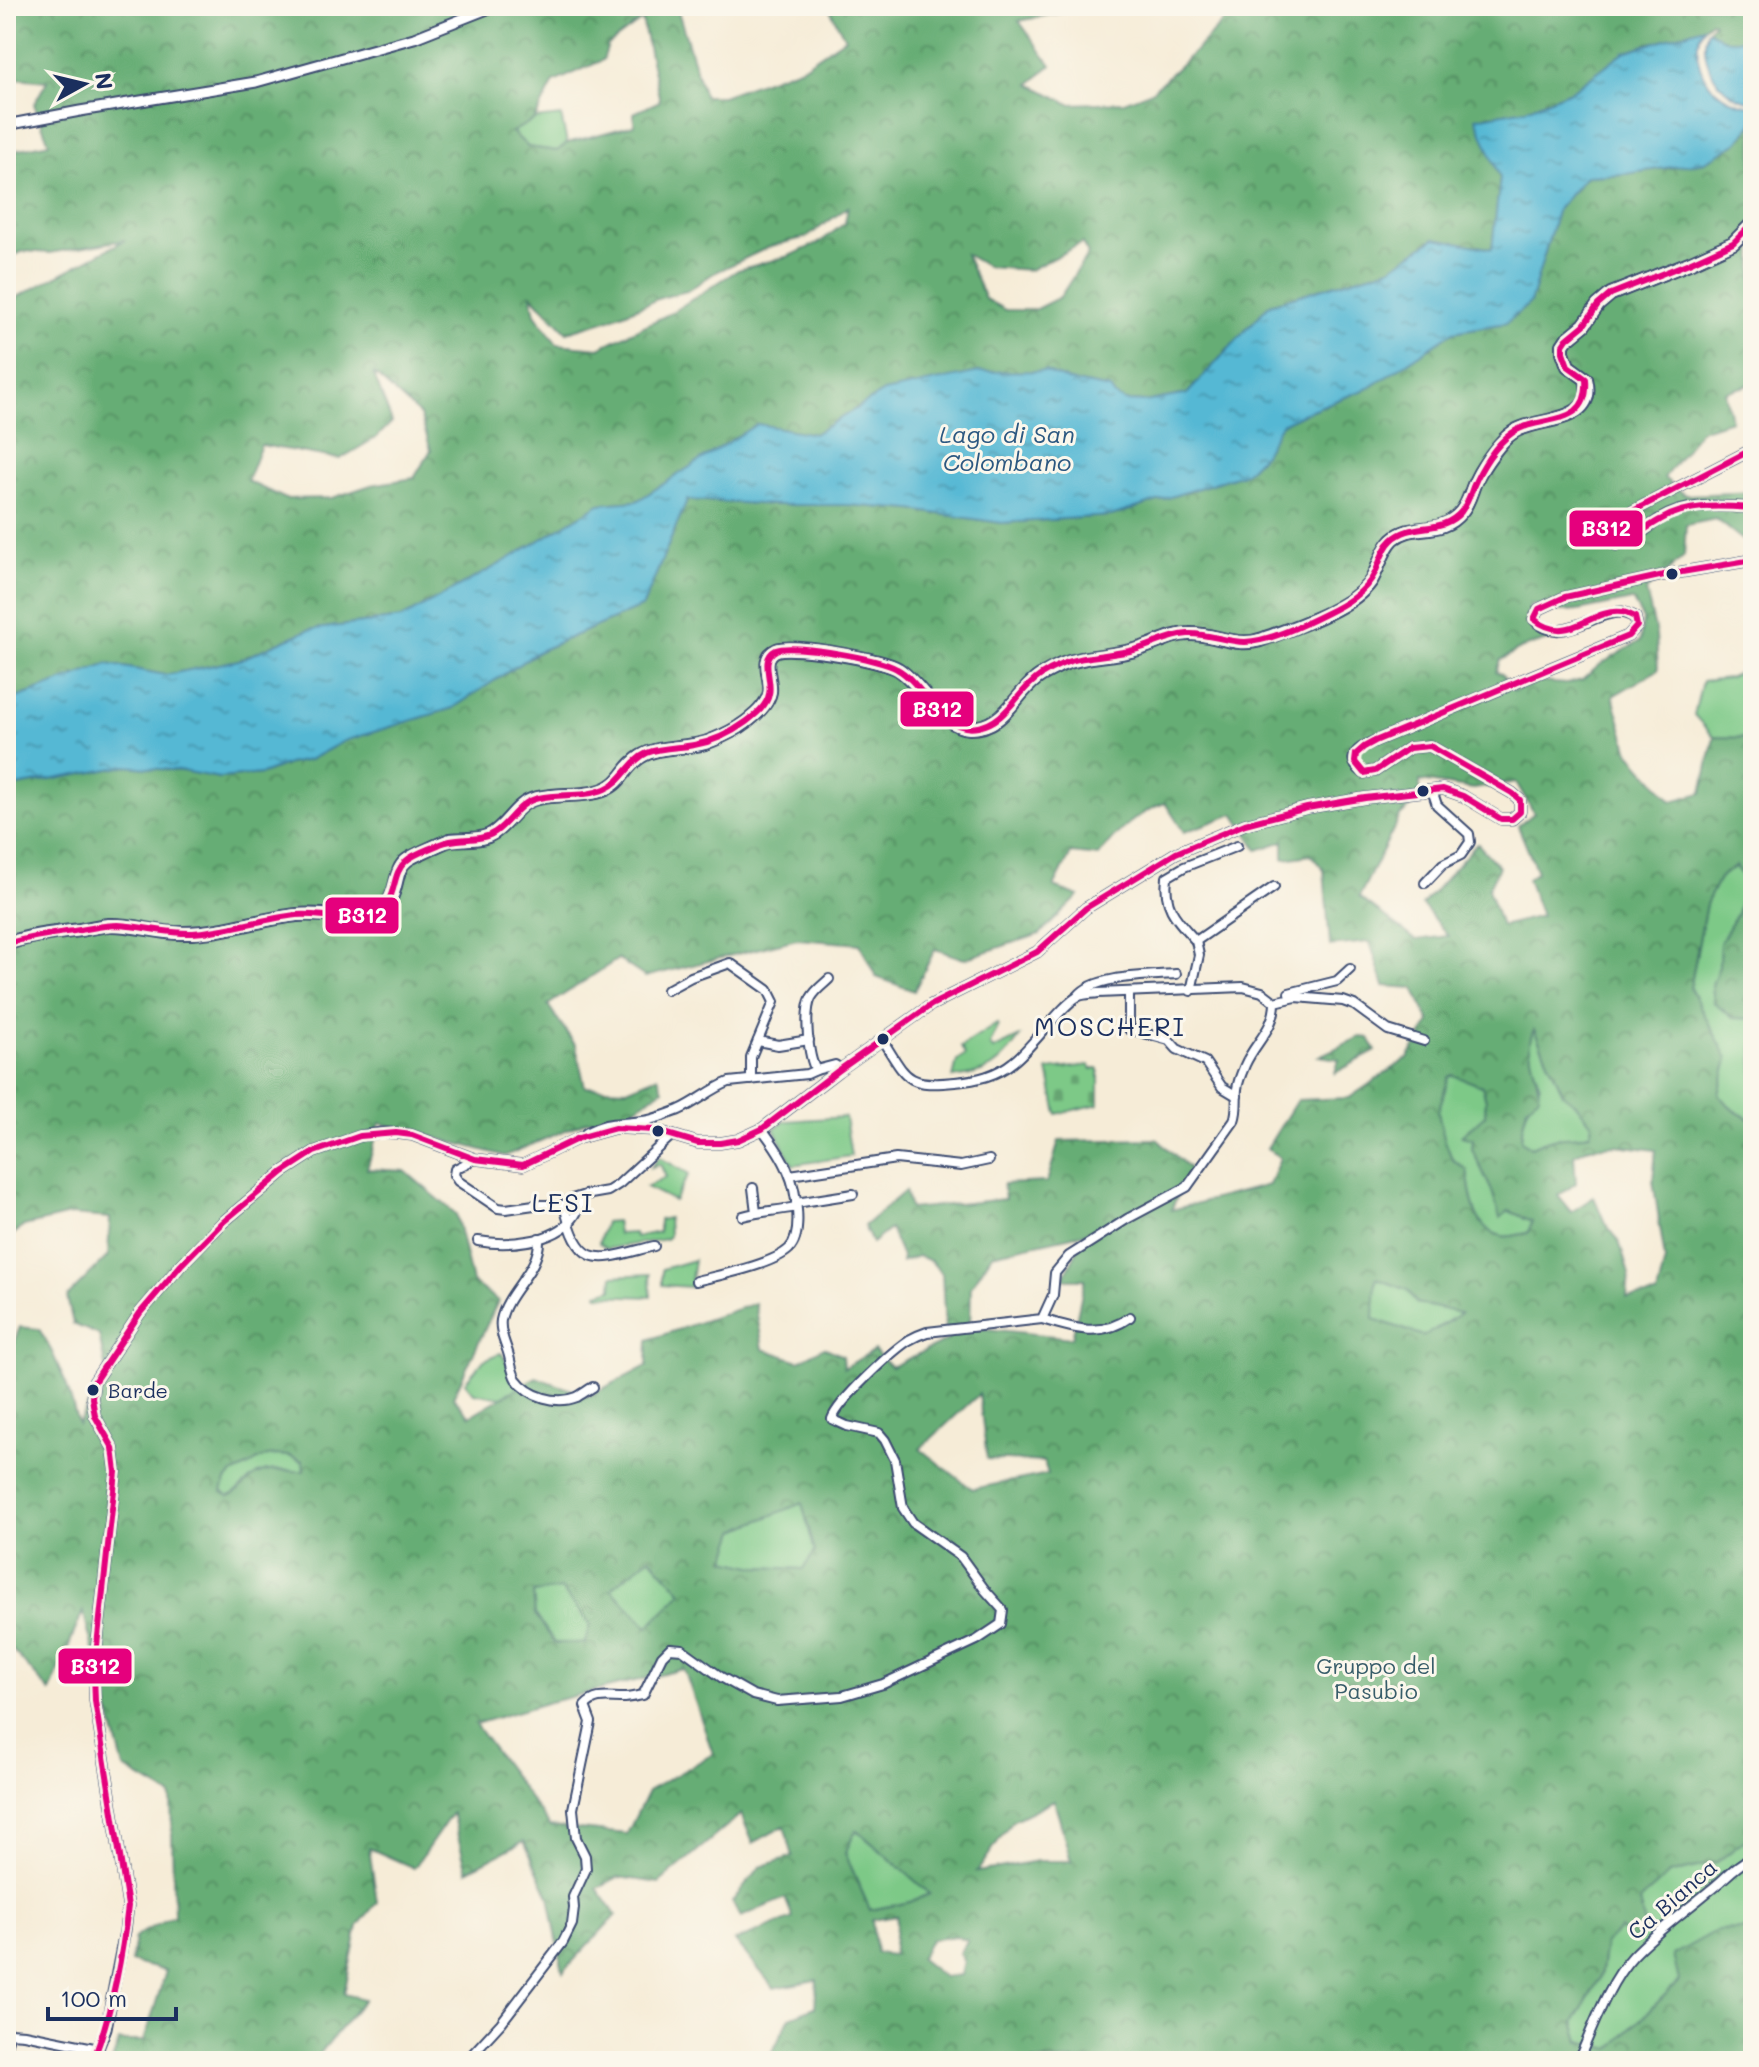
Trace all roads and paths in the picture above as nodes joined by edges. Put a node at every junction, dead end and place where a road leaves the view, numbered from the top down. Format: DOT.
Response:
graph roads {
  1 [pos="495,6"];
  2 [pos="6,125"];
  3 [pos="1753,223"];
  4 [pos="1753,449"];
  5 [pos="1753,508"];
  6 [pos="1753,560"];
  7 [pos="1432,790"];
  8 [pos="1237,846"];
  9 [pos="1425,883"];
  10 [pos="1274,887"];
  11 [pos="1196,941"];
  12 [pos="6,944"];
  13 [pos="1350,969"];
  14 [pos="1176,974"];
  15 [pos="829,979"];
  16 [pos="667,990"];
  17 [pos="1191,991"];
  18 [pos="1129,992"];
  19 [pos="1078,997"];
  20 [pos="1276,1001"];
  21 [pos="809,1040"];
  22 [pos="758,1041"];
  23 [pos="883,1041"];
  24 [pos="1424,1041"];
  25 [pos="816,1070"];
  26 [pos="838,1071"];
  27 [pos="751,1080"];
  28 [pos="1237,1096"];
  29 [pos="762,1129"];
  30 [pos="672,1135"];
  31 [pos="579,1138"];
  32 [pos="475,1159"];
  33 [pos="989,1160"];
  34 [pos="790,1175"];
  35 [pos="753,1188"];
  36 [pos="853,1194"];
  37 [pos="585,1195"];
  38 [pos="564,1205"];
  39 [pos="796,1205"];
  40 [pos="756,1212"];
  41 [pos="743,1216"];
  42 [pos="568,1223"];
  43 [pos="539,1238"];
  44 [pos="478,1241"];
  45 [pos="654,1246"];
  46 [pos="696,1281"];
  47 [pos="1130,1317"];
  48 [pos="1042,1319"];
  49 [pos="593,1387"];
  50 [pos="1753,1857"];
  51 [pos="6,2046"];
  52 [pos="99,2049"];
  53 [pos="93,2061"];
  54 [pos="466,2061"];
  55 [pos="1578,2061"];
  1 -- 2 [label="street"];
  3 -- 12 [label="main road"];
  4 -- 5 [label="street"];
  6 -- 7 [label="street"];
  7 -- 9 [label="street"];
  7 -- 23 [label="street"];
  8 -- 11 [label="street"];
  10 -- 11 [label="street"];
  11 -- 17 [label="street"];
  13 -- 20 [label="street"];
  14 -- 19 [label="street"];
  15 -- 21 [label="street"];
  16 -- 22 [label="street"];
  17 -- 18 [label="street"];
  17 -- 20 [label="street"];
  18 -- 19 [label="street"];
  18 -- 28 [label="street"];
  19 -- 23 [label="street"];
  20 -- 24 [label="street"];
  20 -- 28 [label="street"];
  21 -- 22 [label="street"];
  21 -- 25 [label="street"];
  22 -- 27 [label="street"];
  23 -- 26 [label="street"];
  25 -- 26 [label="street"];
  25 -- 27 [label="street"];
  26 -- 29 [label="street"];
  27 -- 31 [label="street"];
  28 -- 48 [label="street"];
  29 -- 30 [label="street"];
  29 -- 34 [label="street"];
  30 -- 31 [label="street"];
  30 -- 37 [label="street"];
  31 -- 32 [label="street"];
  32 -- 38 [label="street"];
  32 -- 52 [label="street"];
  33 -- 34 [label="street"];
  34 -- 39 [label="street"];
  35 -- 40 [label="street"];
  36 -- 39 [label="street"];
  37 -- 38 [label="street"];
  37 -- 42 [label="street"];
  38 -- 42 [label="street"];
  39 -- 40 [label="street"];
  39 -- 46 [label="street"];
  40 -- 41 [label="street"];
  42 -- 43 [label="street"];
  42 -- 45 [label="street"];
  43 -- 44 [label="street"];
  43 -- 49 [label="street"];
  47 -- 48 [label="street"];
  48 -- 54 [label="street"];
  50 -- 55 [label="street, Ca Bianca"];
  51 -- 52 [label="street"];
  52 -- 53 [label="street"];
}
